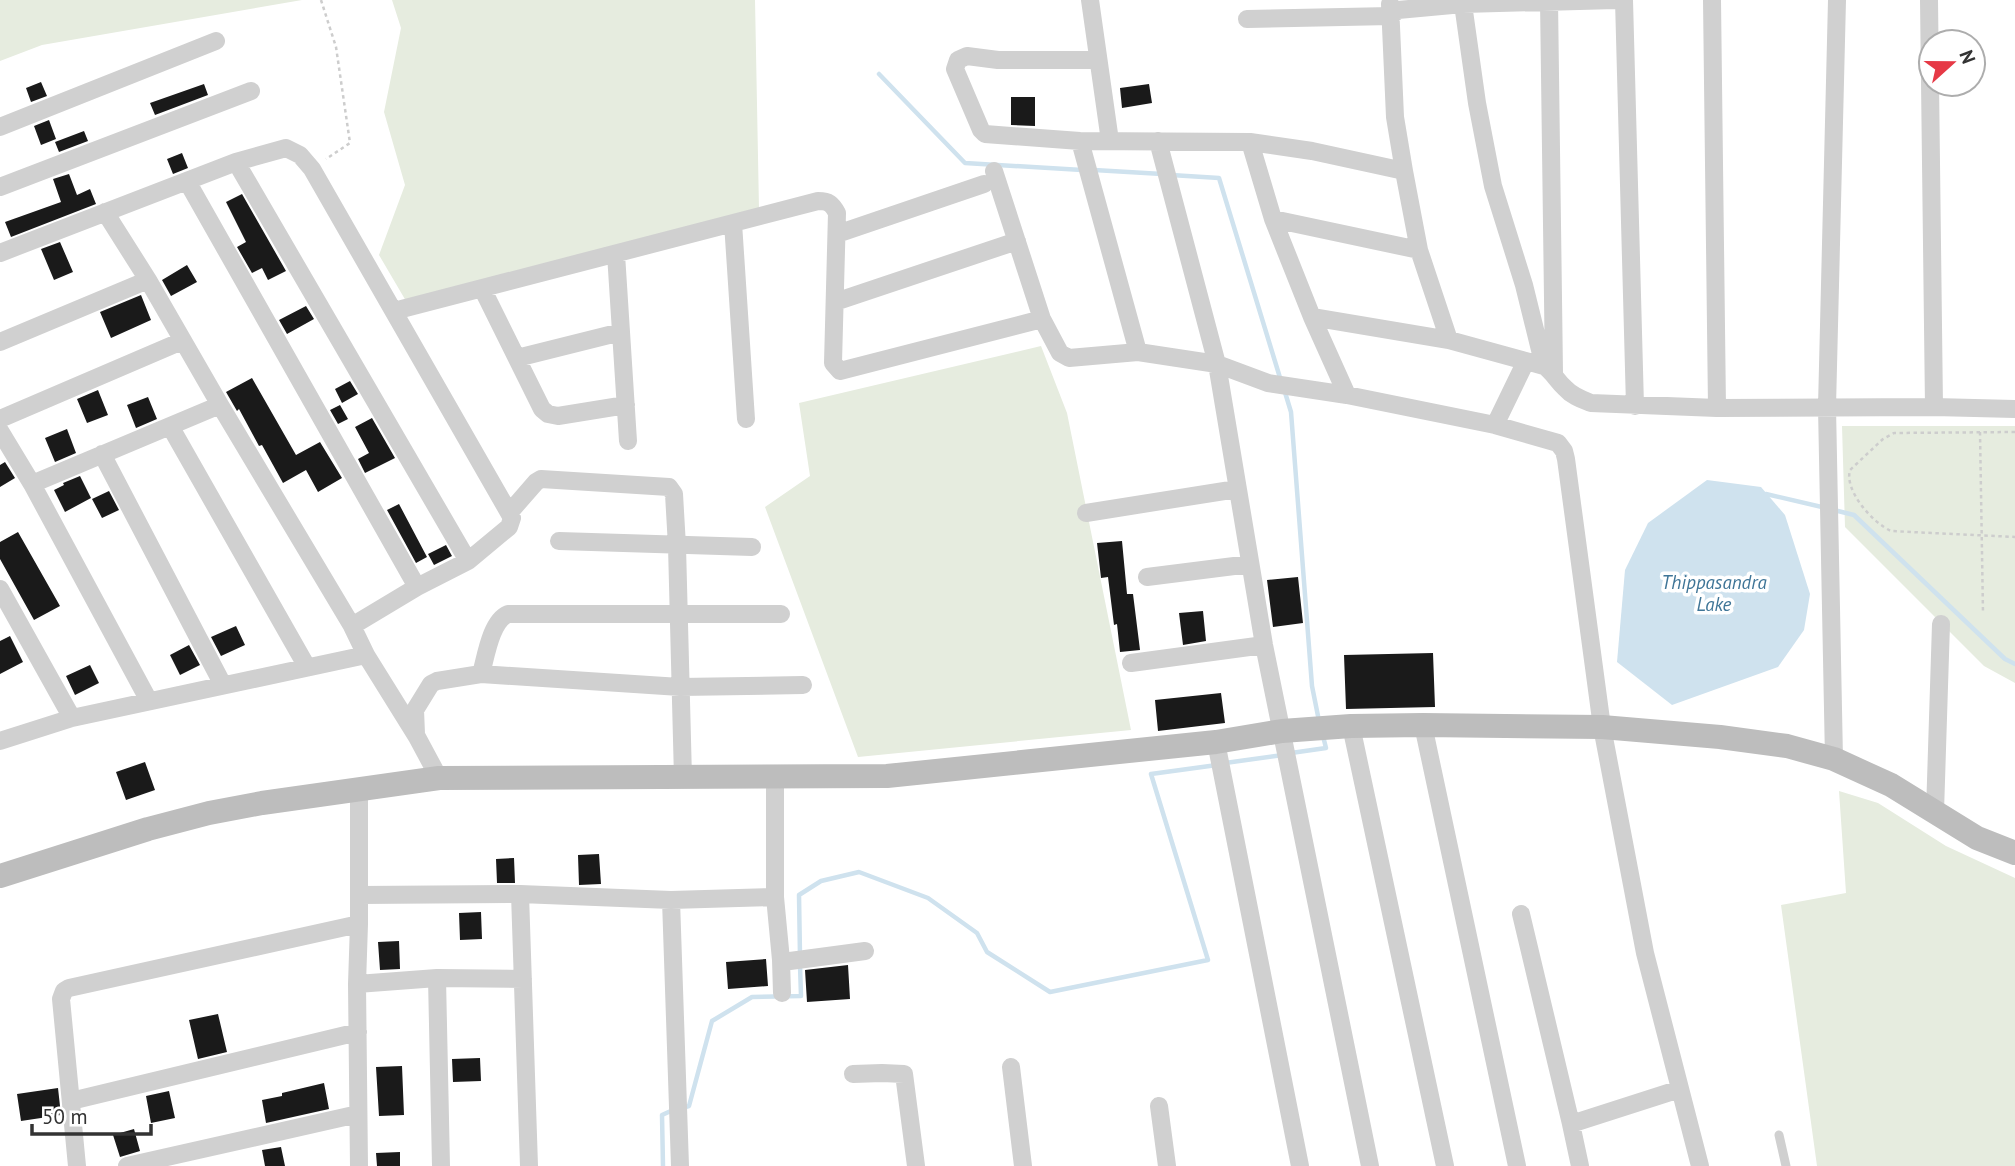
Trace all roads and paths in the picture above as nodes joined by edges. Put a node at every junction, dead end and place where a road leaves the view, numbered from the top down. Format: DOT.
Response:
graph roads {
  1 [pos="321,0"];
  2 [pos="1090,0"];
  3 [pos="1616,0"];
  4 [pos="1625,0"];
  5 [pos="1712,0"];
  6 [pos="1837,0"];
  7 [pos="1930,0"];
  8 [pos="1549,1"];
  9 [pos="1463,4"];
  10 [pos="1391,8"];
  11 [pos="1248,19"];
  12 [pos="216,41"];
  13 [pos="1098,60"];
  14 [pos="251,91"];
  15 [pos="0,127"];
  16 [pos="1080,141"];
  17 [pos="1110,141"];
  18 [pos="1158,141"];
  19 [pos="1250,142"];
  20 [pos="236,162"];
  21 [pos="312,169"];
  22 [pos="1404,171"];
  23 [pos="187,181"];
  24 [pos="0,187"];
  25 [pos="105,212"];
  26 [pos="1273,219"];
  27 [pos="733,223"];
  28 [pos="836,234"];
  29 [pos="1017,241"];
  30 [pos="1419,250"];
  31 [pos="0,253"];
  32 [pos="616,254"];
  33 [pos="148,280"];
  34 [pos="482,288"];
  35 [pos="835,302"];
  36 [pos="394,311"];
  37 [pos="1312,317"];
  38 [pos="1042,319"];
  39 [pos="621,332"];
  40 [pos="1449,340"];
  41 [pos="182,341"];
  42 [pos="0,342"];
  43 [pos="1138,352"];
  44 [pos="517,358"];
  45 [pos="1526,361"];
  46 [pos="1217,364"];
  47 [pos="1549,370"];
  48 [pos="1339,395"];
  49 [pos="219,405"];
  50 [pos="626,405"];
  51 [pos="1635,406"];
  52 [pos="1827,407"];
  53 [pos="1934,407"];
  54 [pos="1717,408"];
  55 [pos="2015,409"];
  56 [pos="0,419"];
  57 [pos="746,419"];
  58 [pos="1495,425"];
  59 [pos="170,426"];
  60 [pos="0,431"];
  61 [pos="1980,432"];
  62 [pos="2015,432"];
  63 [pos="628,441"];
  64 [pos="102,454"];
  65 [pos="32,484"];
  66 [pos="1237,489"];
  67 [pos="509,513"];
  68 [pos="1086,513"];
  69 [pos="1982,536"];
  70 [pos="2015,537"];
  71 [pos="558,541"];
  72 [pos="677,546"];
  73 [pos="752,547"];
  74 [pos="468,561"];
  75 [pos="1250,564"];
  76 [pos="1147,577"];
  77 [pos="417,587"];
  78 [pos="0,589"];
  79 [pos="1983,613"];
  80 [pos="781,614"];
  81 [pos="678,615"];
  82 [pos="1941,624"];
  83 [pos="352,625"];
  84 [pos="1264,645"];
  85 [pos="366,655"];
  86 [pos="1131,663"];
  87 [pos="307,667"];
  88 [pos="481,674"];
  89 [pos="223,685"];
  90 [pos="803,685"];
  91 [pos="680,687"];
  92 [pos="149,701"];
  93 [pos="72,718"];
  94 [pos="1423,724"];
  95 [pos="1335,727"];
  96 [pos="1602,727"];
  97 [pos="1282,731"];
  98 [pos="417,737"];
  99 [pos="0,741"];
  100 [pos="1216,742"];
  101 [pos="1834,759"];
  102 [pos="439,778"];
  103 [pos="683,778"];
  104 [pos="775,778"];
  105 [pos="359,789"];
  106 [pos="1935,812"];
  107 [pos="2015,853"];
  108 [pos="0,876"];
  109 [pos="520,894"];
  110 [pos="359,895"];
  111 [pos="775,897"];
  112 [pos="671,900"];
  113 [pos="1521,914"];
  114 [pos="359,924"];
  115 [pos="865,951"];
  116 [pos="785,961"];
  117 [pos="437,978"];
  118 [pos="523,979"];
  119 [pos="357,984"];
  120 [pos="782,993"];
  121 [pos="358,1032"];
  122 [pos="1011,1067"];
  123 [pos="853,1074"];
  124 [pos="1680,1089"];
  125 [pos="71,1101"];
  126 [pos="1159,1106"];
  127 [pos="358,1114"];
  128 [pos="1571,1124"];
  129 [pos="1779,1135"];
  130 [pos="77,1166"];
  131 [pos="127,1166"];
  132 [pos="359,1166"];
  133 [pos="442,1166"];
  134 [pos="529,1166"];
  135 [pos="680,1166"];
  136 [pos="916,1166"];
  137 [pos="1023,1166"];
  138 [pos="1167,1166"];
  139 [pos="1300,1166"];
  140 [pos="1370,1166"];
  141 [pos="1446,1166"];
  142 [pos="1517,1166"];
  143 [pos="1580,1166"];
  144 [pos="1700,1166"];
  145 [pos="1786,1166"];
  1 -- 21 [label="path"];
  2 -- 13 [label="street"];
  3 -- 8 [label="street"];
  4 -- 51 [label="street"];
  5 -- 54 [label="street"];
  6 -- 52 [label="street"];
  7 -- 53 [label="street"];
  8 -- 9 [label="street"];
  8 -- 47 [label="street"];
  9 -- 10 [label="street"];
  9 -- 47 [label="street"];
  10 -- 11 [label="street"];
  10 -- 22 [label="street"];
  12 -- 15 [label="street"];
  13 -- 16 [label="street"];
  13 -- 17 [label="street"];
  14 -- 24 [label="street"];
  16 -- 17 [label="street"];
  16 -- 43 [label="street"];
  17 -- 18 [label="street"];
  18 -- 19 [label="street"];
  18 -- 46 [label="street"];
  19 -- 22 [label="street"];
  19 -- 26 [label="street"];
  20 -- 21 [label="street"];
  20 -- 23 [label="street"];
  20 -- 74 [label="street"];
  21 -- 36 [label="street"];
  22 -- 30 [label="street"];
  23 -- 25 [label="street"];
  23 -- 77 [label="street"];
  25 -- 31 [label="street"];
  25 -- 33 [label="street"];
  26 -- 30 [label="street"];
  26 -- 37 [label="street"];
  27 -- 28 [label="street"];
  27 -- 32 [label="street"];
  27 -- 57 [label="street"];
  28 -- 29 [label="street"];
  28 -- 35 [label="street"];
  29 -- 35 [label="street"];
  29 -- 38 [label="street"];
  30 -- 40 [label="street"];
  32 -- 34 [label="street"];
  32 -- 39 [label="street"];
  33 -- 41 [label="street"];
  33 -- 42 [label="street"];
  34 -- 36 [label="street"];
  34 -- 44 [label="street"];
  35 -- 38 [label="street"];
  36 -- 67 [label="street"];
  37 -- 40 [label="street"];
  37 -- 48 [label="street"];
  38 -- 43 [label="street"];
  39 -- 44 [label="street"];
  39 -- 50 [label="street"];
  40 -- 45 [label="street"];
  41 -- 49 [label="street"];
  41 -- 56 [label="street"];
  43 -- 46 [label="street"];
  44 -- 50 [label="street"];
  45 -- 47 [label="street"];
  45 -- 58 [label="street"];
  46 -- 48 [label="street"];
  46 -- 66 [label="street"];
  47 -- 51 [label="street"];
  48 -- 58 [label="street"];
  49 -- 59 [label="street"];
  49 -- 83 [label="street"];
  50 -- 63 [label="street"];
  51 -- 54 [label="street"];
  52 -- 53 [label="street"];
  52 -- 54 [label="street"];
  52 -- 101 [label="street"];
  53 -- 55 [label="street"];
  58 -- 96 [label="street"];
  59 -- 64 [label="street"];
  59 -- 87 [label="street"];
  60 -- 65 [label="street"];
  61 -- 62 [label="path"];
  61 -- 69 [label="path"];
  61 -- 69 [label="path"];
  64 -- 65 [label="street"];
  64 -- 89 [label="street"];
  65 -- 92 [label="street"];
  66 -- 68 [label="street"];
  66 -- 75 [label="street"];
  67 -- 72 [label="street"];
  67 -- 74 [label="street"];
  69 -- 70 [label="path"];
  69 -- 79 [label="path"];
  71 -- 72 [label="street"];
  72 -- 73 [label="street"];
  72 -- 81 [label="street"];
  74 -- 77 [label="street"];
  75 -- 76 [label="street"];
  75 -- 84 [label="street"];
  77 -- 83 [label="street"];
  78 -- 93 [label="street"];
  80 -- 81 [label="street"];
  81 -- 88 [label="street"];
  81 -- 91 [label="street"];
  82 -- 106 [label="street"];
  83 -- 85 [label="street"];
  84 -- 86 [label="street"];
  84 -- 97 [label="street"];
  85 -- 87 [label="street"];
  85 -- 98 [label="street"];
  87 -- 89 [label="street"];
  88 -- 91 [label="street"];
  88 -- 98 [label="street"];
  89 -- 92 [label="street"];
  90 -- 91 [label="street"];
  91 -- 103 [label="street"];
  92 -- 93 [label="street"];
  93 -- 99 [label="street"];
  94 -- 95 [label="main road"];
  94 -- 96 [label="main road"];
  94 -- 142 [label="street"];
  95 -- 97 [label="main road"];
  95 -- 141 [label="street"];
  96 -- 101 [label="main road"];
  96 -- 124 [label="street"];
  97 -- 100 [label="main road"];
  97 -- 140 [label="street"];
  98 -- 102 [label="street"];
  100 -- 104 [label="main road"];
  100 -- 139 [label="street"];
  101 -- 106 [label="main road"];
  102 -- 103 [label="main road"];
  102 -- 105 [label="main road"];
  103 -- 104 [label="main road"];
  104 -- 111 [label="street"];
  105 -- 108 [label="main road"];
  105 -- 110 [label="street"];
  106 -- 107 [label="main road"];
  109 -- 110 [label="street"];
  109 -- 112 [label="street"];
  109 -- 118 [label="street"];
  110 -- 114 [label="street"];
  111 -- 112 [label="street"];
  111 -- 116 [label="street"];
  112 -- 135 [label="street"];
  113 -- 128 [label="street"];
  114 -- 119 [label="street"];
  114 -- 125 [label="street"];
  115 -- 116 [label="street"];
  116 -- 120 [label="street"];
  117 -- 118 [label="street"];
  117 -- 119 [label="street"];
  117 -- 133 [label="street"];
  118 -- 134 [label="street"];
  119 -- 121 [label="street"];
  121 -- 125 [label="street"];
  121 -- 127 [label="street"];
  122 -- 137 [label="street"];
  123 -- 136 [label="street"];
  124 -- 128 [label="street"];
  124 -- 144 [label="street"];
  125 -- 130 [label="street"];
  126 -- 138 [label="street"];
  127 -- 131 [label="street"];
  127 -- 132 [label="street"];
  128 -- 143 [label="street"];
  129 -- 145 [label="lane"];
}
